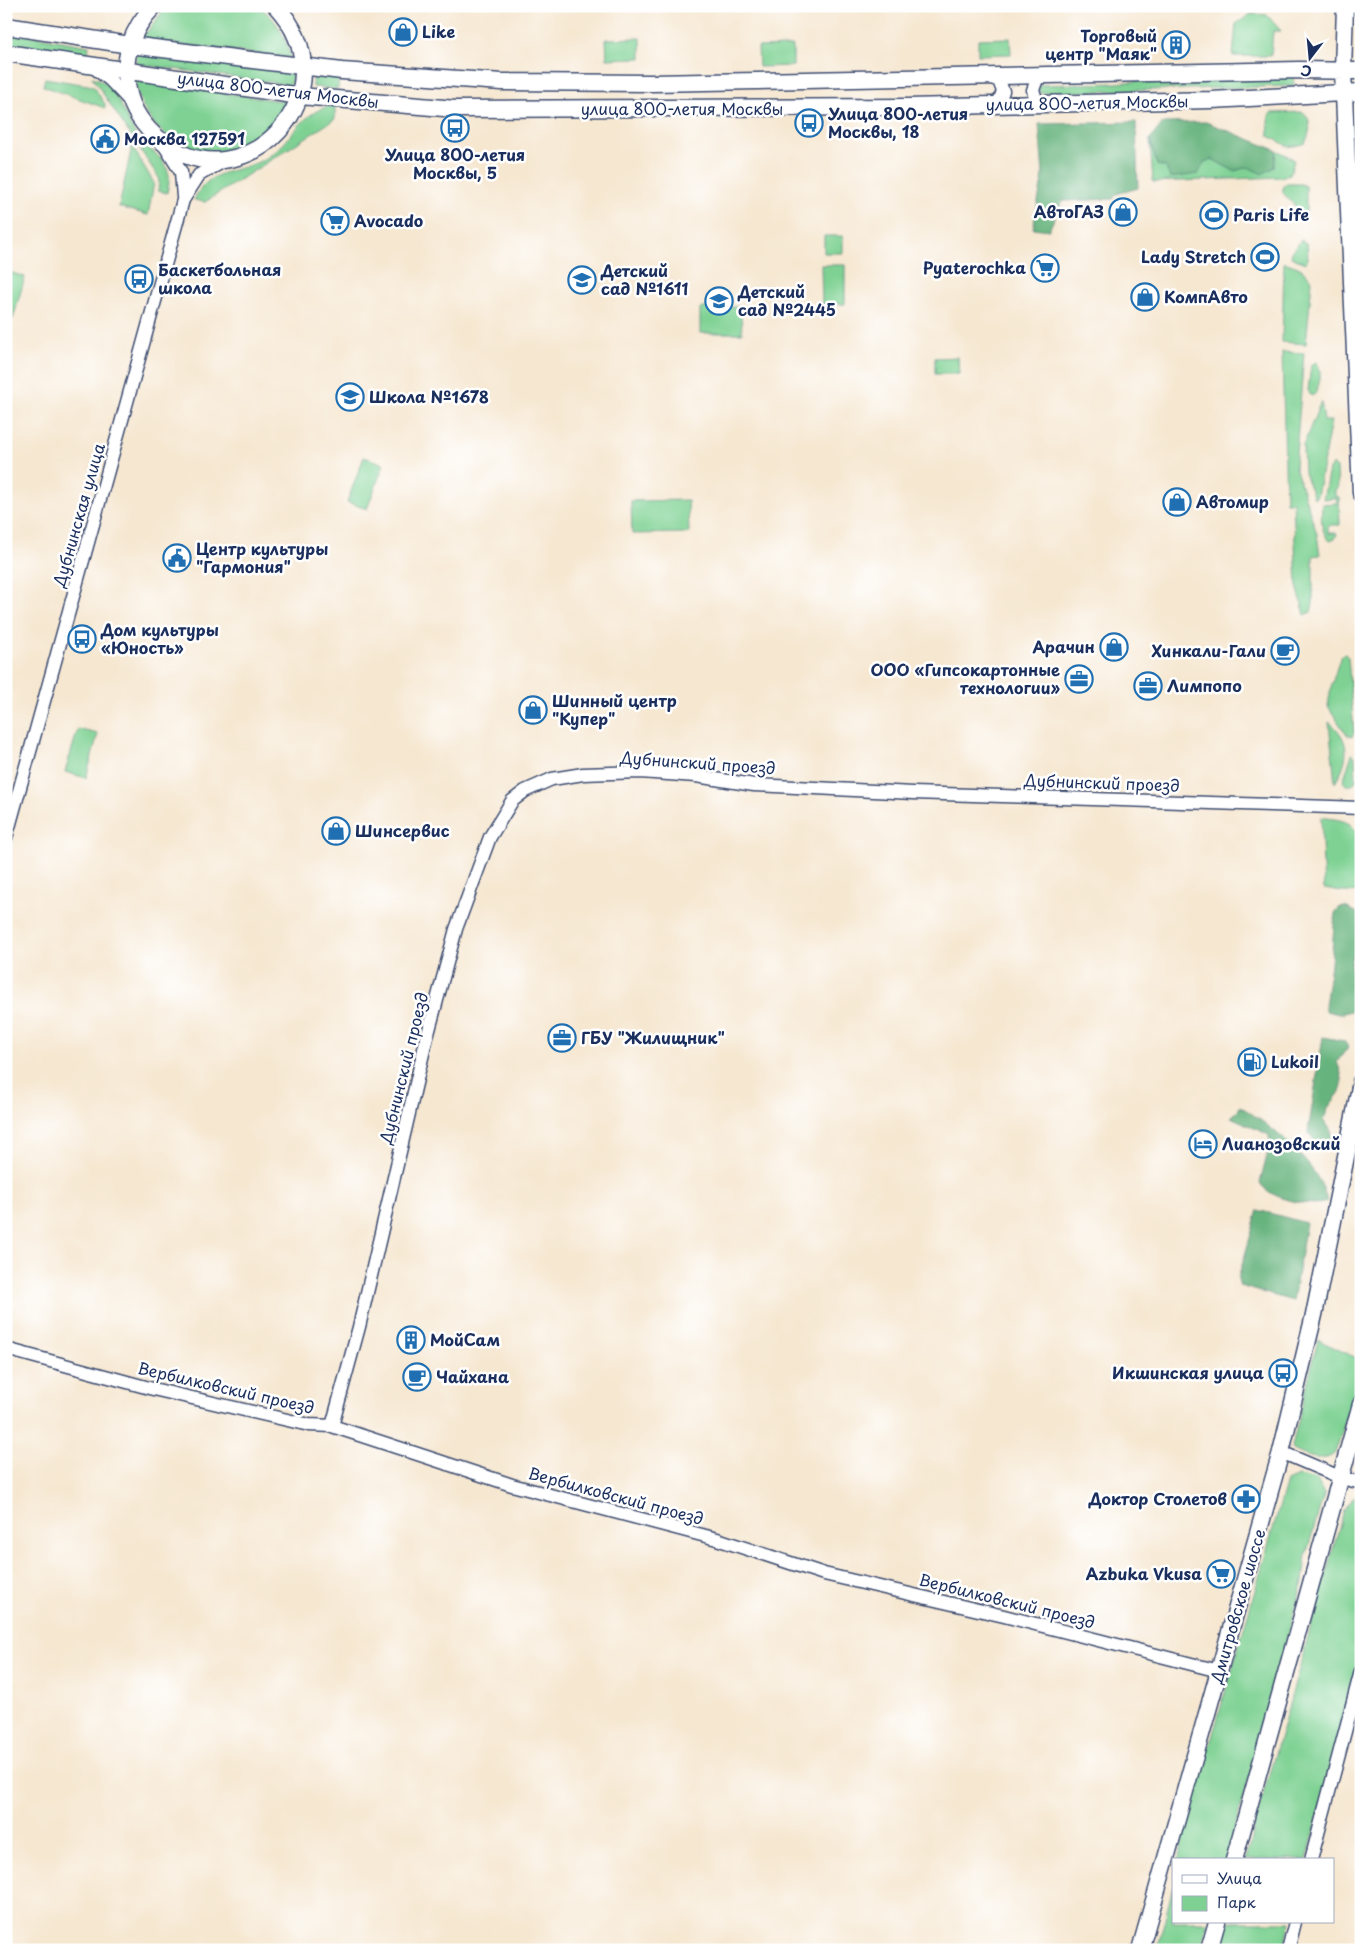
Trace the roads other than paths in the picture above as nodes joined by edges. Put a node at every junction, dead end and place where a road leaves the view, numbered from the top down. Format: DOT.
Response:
graph roads {
  1 [pos="154,6"];
  2 [pos="276,6"];
  3 [pos="1345,6"];
  4 [pos="6,26"];
  5 [pos="130,45"];
  6 [pos="6,53"];
  7 [pos="90,65"];
  8 [pos="304,67"];
  9 [pos="1343,71"];
  10 [pos="1361,71"];
  11 [pos="126,72"];
  12 [pos="1045,75"];
  13 [pos="990,77"];
  14 [pos="1361,92"];
  15 [pos="1344,94"];
  16 [pos="300,96"];
  17 [pos="132,104"];
  18 [pos="1046,104"];
  19 [pos="992,106"];
  20 [pos="162,142"];
  21 [pos="231,158"];
  22 [pos="183,200"];
  23 [pos="1361,493"];
  24 [pos="1361,808"];
  25 [pos="6,838"];
  26 [pos="1361,1082"];
  27 [pos="6,1349"];
  28 [pos="1361,1404"];
  29 [pos="332,1426"];
  30 [pos="1282,1452"];
  31 [pos="1342,1478"];
  32 [pos="1361,1482"];
  33 [pos="1220,1671"];
  34 [pos="1361,1671"];
  35 [pos="1235,1858"];
  36 [pos="1312,1858"];
  37 [pos="1216,1924"];
  38 [pos="1295,1924"];
  39 [pos="1140,1950"];
  40 [pos="1209,1950"];
  41 [pos="1288,1950"];
  1 -- 5 [label="main road"];
  2 -- 8 [label="main road"];
  3 -- 9 [label="main road"];
  4 -- 5 [label="main road, улица 800-летия Москвы"];
  5 -- 8 [label="main road, улица 800-летия Москвы"];
  5 -- 11 [label="main road"];
  6 -- 7 [label="main road, улица 800-летия Москвы"];
  7 -- 11 [label="main road, улица 800-летия Москвы"];
  7 -- 17 [label="street"];
  8 -- 13 [label="main road, улица 800-летия Москвы"];
  8 -- 16 [label="main road"];
  9 -- 10 [label="main road, улица 800-летия Москвы"];
  9 -- 12 [label="main road, улица 800-летия Москвы"];
  9 -- 15 [label="main road"];
  11 -- 16 [label="main road, улица 800-летия Москвы"];
  11 -- 17 [label="main road"];
  12 -- 13 [label="main road, улица 800-летия Москвы"];
  12 -- 18 [label="street"];
  13 -- 19 [label="street"];
  14 -- 15 [label="main road, улица 800-летия Москвы"];
  15 -- 18 [label="main road, улица 800-летия Москвы"];
  15 -- 23 [label="main road"];
  16 -- 19 [label="main road, улица 800-летия Москвы"];
  16 -- 21 [label="main road"];
  17 -- 20 [label="main road"];
  18 -- 19 [label="main road, улица 800-летия Москвы"];
  20 -- 21 [label="main road"];
  20 -- 22 [label="street, Дубнинская улица"];
  21 -- 22 [label="street, Дубнинская улица"];
  22 -- 25 [label="street, Дубнинская улица"];
  24 -- 29 [label="street, Дубнинский проезд"];
  26 -- 30 [label="main road, Дмитровское шоссе"];
  27 -- 29 [label="street, Вербилковский проезд"];
  28 -- 31 [label="main road"];
  29 -- 33 [label="street, Вербилковский проезд"];
  30 -- 31 [label="street"];
  30 -- 33 [label="main road, Дмитровское шоссе"];
  31 -- 32 [label="street"];
  31 -- 35 [label="main road"];
  33 -- 39 [label="main road, Дмитровское шоссе"];
  34 -- 36 [label="street"];
  37 -- 40 [label="main road"];
  38 -- 41 [label="street"];
}
